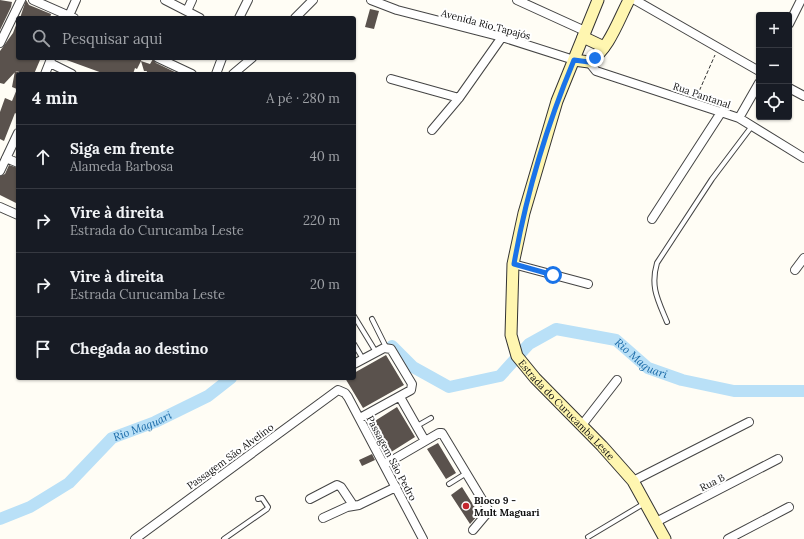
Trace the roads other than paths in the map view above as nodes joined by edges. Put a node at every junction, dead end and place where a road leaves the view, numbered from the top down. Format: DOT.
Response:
graph roads {
  1 [pos="21,0"];
  2 [pos="34,0"];
  3 [pos="76,0"];
  4 [pos="165,0"];
  5 [pos="192,0"];
  6 [pos="248,0"];
  7 [pos="313,0"];
  8 [pos="371,0"];
  9 [pos="517,0"];
  10 [pos="598,0"];
  11 [pos="629,0"];
  12 [pos="635,0"];
  13 [pos="801,0"];
  14 [pos="187,11"];
  15 [pos="68,16"];
  16 [pos="70,16"];
  17 [pos="196,16"];
  18 [pos="240,16"];
  19 [pos="297,16"];
  20 [pos="792,18"];
  21 [pos="584,34"];
  22 [pos="502,37"];
  23 [pos="0,43"];
  24 [pos="604,47"];
  25 [pos="50,60"];
  26 [pos="162,60"];
  27 [pos="221,60"];
  28 [pos="250,60"];
  29 [pos="574,60"];
  30 [pos="589,62"];
  31 [pos="756,69"];
  32 [pos="46,72"];
  33 [pos="69,72"];
  34 [pos="188,72"];
  35 [pos="217,72"];
  36 [pos="235,72"];
  37 [pos="391,79"];
  38 [pos="758,84"];
  39 [pos="792,90"];
  40 [pos="804,96"];
  41 [pos="459,98"];
  42 [pos="722,111"];
  43 [pos="739,118"];
  44 [pos="752,126"];
  45 [pos="432,130"];
  46 [pos="16,137"];
  47 [pos="6,158"];
  48 [pos="804,158"];
  49 [pos="16,162"];
  50 [pos="0,171"];
  51 [pos="0,207"];
  52 [pos="16,214"];
  53 [pos="652,219"];
  54 [pos="803,260"];
  55 [pos="514,264"];
  56 [pos="794,270"];
  57 [pos="588,284"];
  58 [pos="356,319"];
  59 [pos="372,319"];
  60 [pos="667,322"];
  61 [pos="356,347"];
  62 [pos="386,347"];
  63 [pos="376,352"];
  64 [pos="363,359"];
  65 [pos="356,363"];
  66 [pos="617,380"];
  67 [pos="338,390"];
  68 [pos="400,397"];
  69 [pos="360,418"];
  70 [pos="431,418"];
  71 [pos="749,422"];
  72 [pos="582,425"];
  73 [pos="417,426"];
  74 [pos="425,441"];
  75 [pos="778,459"];
  76 [pos="384,465"];
  77 [pos="465,474"];
  78 [pos="633,482"];
  79 [pos="449,484"];
  80 [pos="396,487"];
  81 [pos="258,499"];
  82 [pos="310,499"];
  83 [pos="646,502"];
  84 [pos="353,505"];
  85 [pos="789,507"];
  86 [pos="323,518"];
  87 [pos="656,522"];
  88 [pos="473,530"];
  89 [pos="588,537"];
  90 [pos="135,539"];
  91 [pos="224,539"];
  92 [pos="423,539"];
  93 [pos="665,539"];
  94 [pos="728,539"];
  1 -- 23 [label="street"];
  2 -- 15 [label="street"];
  3 -- 16 [label="street"];
  4 -- 14 [label="street"];
  5 -- 14 [label="street"];
  6 -- 18 [label="street"];
  7 -- 19 [label="street"];
  8 -- 22 [label="street, Avenida Rio Tapajós"];
  9 -- 21 [label="street"];
  10 -- 21 [label="main road, Estrada do Curucamba Leste"];
  11 -- 24 [label="main road"];
  12 -- 31 [label="street"];
  13 -- 20 [label="street"];
  14 -- 17 [label="street"];
  21 -- 24 [label="main road"];
  21 -- 29 [label="main road, Estrada do Curucamba Leste"];
  22 -- 29 [label="street, Avenida Rio Tapajós"];
  22 -- 41 [label="street"];
  24 -- 30 [label="main road"];
  25 -- 32 [label="street"];
  25 -- 33 [label="street"];
  26 -- 34 [label="street"];
  27 -- 35 [label="street"];
  28 -- 36 [label="street"];
  29 -- 30 [label="main road"];
  29 -- 55 [label="main road, Estrada do Curucamba Leste"];
  30 -- 42 [label="street, Rua Pantanal"];
  37 -- 41 [label="street"];
  38 -- 43 [label="street"];
  39 -- 40 [label="street"];
  41 -- 45 [label="street"];
  42 -- 43 [label="street, Rua Pantanal"];
  42 -- 53 [label="street"];
  43 -- 44 [label="street, Rua Pantanal"];
  44 -- 48 [label="street, Rua Pantanal"];
  44 -- 60 [label="lane"];
  46 -- 47 [label="street"];
  47 -- 49 [label="street"];
  47 -- 50 [label="street"];
  51 -- 52 [label="street"];
  54 -- 56 [label="street"];
  55 -- 57 [label="street"];
  55 -- 72 [label="main road, Estrada do Curucamba Leste"];
  58 -- 63 [label="lane"];
  59 -- 62 [label="lane"];
  61 -- 64 [label="lane"];
  62 -- 63 [label="street"];
  62 -- 68 [label="street"];
  63 -- 64 [label="street"];
  64 -- 65 [label="street"];
  66 -- 72 [label="street"];
  67 -- 69 [label="street, Passagem São Pedro"];
  67 -- 90 [label="street, Passagem São Alvelino"];
  68 -- 69 [label="street"];
  68 -- 73 [label="street"];
  69 -- 76 [label="street, Passagem São Pedro"];
  70 -- 73 [label="lane"];
  71 -- 78 [label="street"];
  72 -- 78 [label="main road, Estrada do Curucamba Leste"];
  73 -- 74 [label="street"];
  74 -- 76 [label="street"];
  74 -- 77 [label="street"];
  75 -- 87 [label="street, Rua B"];
  76 -- 80 [label="street, Passagem São Pedro"];
  77 -- 79 [label="lane"];
  77 -- 88 [label="street"];
  78 -- 83 [label="main road, Estrada do Curucamba Leste"];
  80 -- 84 [label="street"];
  80 -- 92 [label="street, Passagem São Pedro"];
  81 -- 91 [label="lane"];
  82 -- 84 [label="street"];
  83 -- 87 [label="main road, Estrada do Curucamba Leste"];
  83 -- 89 [label="lane"];
  84 -- 86 [label="street"];
  85 -- 94 [label="street"];
  87 -- 93 [label="main road, Estrada do Curucamba Leste"];
}
